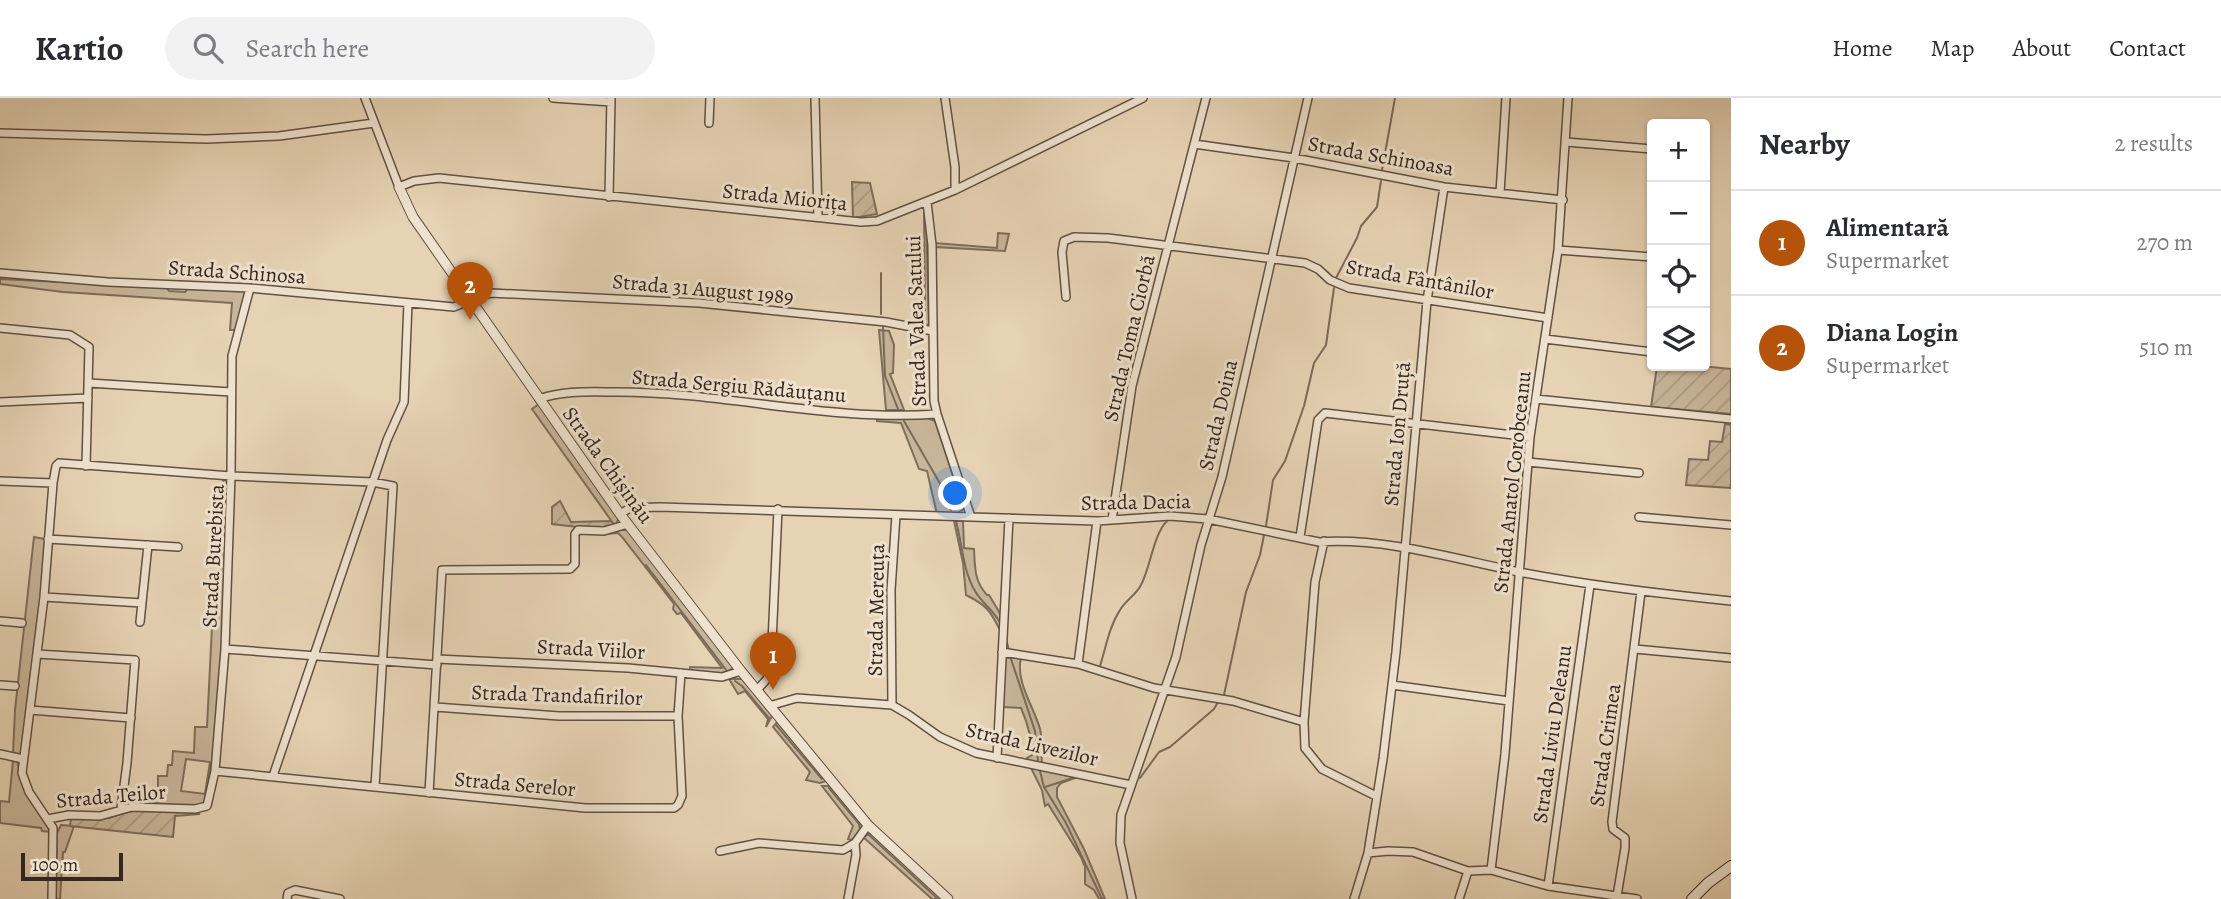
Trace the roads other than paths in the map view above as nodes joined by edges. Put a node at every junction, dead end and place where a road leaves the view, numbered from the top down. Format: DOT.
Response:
graph roads {
  1 [pos="365,98"];
  2 [pos="553,98"];
  3 [pos="710,98"];
  4 [pos="815,98"];
  5 [pos="945,98"];
  6 [pos="1143,98"];
  7 [pos="1206,98"];
  8 [pos="1308,98"];
  9 [pos="1506,98"];
  10 [pos="1568,98"];
  11 [pos="611,100"];
  12 [pos="374,123"];
  13 [pos="709,123"];
  14 [pos="0,133"];
  15 [pos="1566,142"];
  16 [pos="1194,144"];
  17 [pos="1647,149"];
  18 [pos="1294,158"];
  19 [pos="399,187"];
  20 [pos="1444,187"];
  21 [pos="956,190"];
  22 [pos="1500,193"];
  23 [pos="609,197"];
  24 [pos="1563,200"];
  25 [pos="927,202"];
  26 [pos="818,217"];
  27 [pos="1168,246"];
  28 [pos="1558,250"];
  29 [pos="1647,257"];
  30 [pos="1272,258"];
  31 [pos="0,273"];
  32 [pos="250,288"];
  33 [pos="1066,297"];
  34 [pos="470,300"];
  35 [pos="1427,301"];
  36 [pos="408,303"];
  37 [pos="1548,318"];
  38 [pos="0,328"];
  39 [pos="933,331"];
  40 [pos="1545,339"];
  41 [pos="1647,351"];
  42 [pos="89,383"];
  43 [pos="231,392"];
  44 [pos="88,398"];
  45 [pos="539,399"];
  46 [pos="1536,399"];
  47 [pos="0,402"];
  48 [pos="937,414"];
  49 [pos="1731,419"];
  50 [pos="1415,424"];
  51 [pos="1530,437"];
  52 [pos="1528,462"];
  53 [pos="86,466"];
  54 [pos="1639,473"];
  55 [pos="231,476"];
  56 [pos="0,481"];
  57 [pos="372,482"];
  58 [pos="52,483"];
  59 [pos="778,509"];
  60 [pos="620,514"];
  61 [pos="896,515"];
  62 [pos="971,517"];
  63 [pos="1639,517"];
  64 [pos="1009,518"];
  65 [pos="1208,519"];
  66 [pos="1112,520"];
  67 [pos="1097,521"];
  68 [pos="628,524"];
  69 [pos="1731,525"];
  70 [pos="1300,537"];
  71 [pos="48,540"];
  72 [pos="1324,541"];
  73 [pos="148,545"];
  74 [pos="178,547"];
  75 [pos="1404,548"];
  76 [pos="1519,572"];
  77 [pos="1590,585"];
  78 [pos="1641,592"];
  79 [pos="44,597"];
  80 [pos="1731,601"];
  81 [pos="142,603"];
  82 [pos="0,621"];
  83 [pos="140,622"];
  84 [pos="22,623"];
  85 [pos="225,649"];
  86 [pos="1635,649"];
  87 [pos="1002,652"];
  88 [pos="37,654"];
  89 [pos="312,656"];
  90 [pos="1731,658"];
  91 [pos="383,662"];
  92 [pos="437,662"];
  93 [pos="1078,664"];
  94 [pos="741,671"];
  95 [pos="681,673"];
  96 [pos="0,685"];
  97 [pos="1392,685"];
  98 [pos="15,686"];
  99 [pos="757,690"];
  100 [pos="1165,690"];
  101 [pos="1509,701"];
  102 [pos="892,705"];
  103 [pos="769,706"];
  104 [pos="435,707"];
  105 [pos="30,710"];
  106 [pos="678,716"];
  107 [pos="131,718"];
  108 [pos="1304,722"];
  109 [pos="0,754"];
  110 [pos="997,758"];
  111 [pos="23,759"];
  112 [pos="215,771"];
  113 [pos="273,776"];
  114 [pos="1131,785"];
  115 [pos="374,787"];
  116 [pos="429,793"];
  117 [pos="1376,796"];
  118 [pos="121,809"];
  119 [pos="48,819"];
  120 [pos="868,825"];
  121 [pos="855,843"];
  122 [pos="720,851"];
  123 [pos="1368,853"];
  124 [pos="1731,866"];
  125 [pos="1492,870"];
  126 [pos="1468,871"];
  127 [pos="1548,886"];
  128 [pos="1613,897"];
  129 [pos="52,899"];
  130 [pos="287,899"];
  131 [pos="340,899"];
  132 [pos="848,899"];
  133 [pos="948,899"];
  134 [pos="1132,899"];
  135 [pos="1354,899"];
  136 [pos="1459,899"];
  137 [pos="1637,899"];
  138 [pos="1692,899"];
  1 -- 12 [label="street, Strada Chișinău"];
  2 -- 11 [label="street"];
  3 -- 13 [label="street"];
  4 -- 26 [label="street"];
  5 -- 21 [label="street"];
  6 -- 21 [label="street, Strada Miorița"];
  7 -- 16 [label="street, Strada Toma Ciorbă"];
  8 -- 18 [label="street, Strada Doina"];
  9 -- 22 [label="street"];
  10 -- 15 [label="street, Strada Anatol Corobceanu"];
  11 -- 23 [label="street"];
  12 -- 14 [label="street"];
  12 -- 19 [label="street, Strada Chișinău"];
  15 -- 17 [label="street"];
  15 -- 24 [label="street, Strada Anatol Corobceanu"];
  16 -- 18 [label="street, Strada Schinoasa"];
  16 -- 27 [label="street, Strada Toma Ciorbă"];
  18 -- 20 [label="street, Strada Schinoasa"];
  18 -- 30 [label="street, Strada Doina"];
  19 -- 23 [label="street, Strada Miorița"];
  19 -- 34 [label="street, Strada Chișinău"];
  20 -- 22 [label="street, Strada Schinoasa"];
  20 -- 35 [label="street, Strada Ion Druță"];
  21 -- 25 [label="street, Strada Miorița"];
  22 -- 24 [label="street, Strada Schinoasa"];
  23 -- 26 [label="street, Strada Miorița"];
  24 -- 28 [label="street, Strada Anatol Corobceanu"];
  25 -- 26 [label="street, Strada Miorița"];
  25 -- 39 [label="street, Strada Valea Satului"];
  27 -- 30 [label="street, Strada Fântânilor"];
  27 -- 33 [label="street, Strada Toma Ciorbă"];
  27 -- 66 [label="street, Strada Toma Ciorbă"];
  28 -- 29 [label="street"];
  28 -- 37 [label="street, Strada Anatol Corobceanu"];
  30 -- 35 [label="street, Strada Fântânilor"];
  30 -- 65 [label="street, Strada Doina"];
  31 -- 32 [label="street, Strada Schinosa"];
  32 -- 36 [label="street, Strada Schinosa"];
  32 -- 43 [label="street"];
  34 -- 36 [label="street, Strada Schinosa"];
  34 -- 39 [label="street, Strada 31 August 1989"];
  34 -- 45 [label="street, Strada Chișinău"];
  35 -- 37 [label="street, Strada Fântânilor"];
  35 -- 50 [label="street, Strada Ion Druță"];
  36 -- 57 [label="street"];
  37 -- 40 [label="street, Strada Anatol Corobceanu"];
  38 -- 42 [label="street"];
  39 -- 48 [label="street, Strada Valea Satului"];
  40 -- 41 [label="street"];
  40 -- 46 [label="street, Strada Anatol Corobceanu"];
  42 -- 43 [label="street"];
  42 -- 44 [label="street"];
  43 -- 55 [label="street"];
  44 -- 47 [label="street"];
  44 -- 53 [label="street"];
  45 -- 48 [label="street, Strada Sergiu Rădăuțanu"];
  45 -- 60 [label="street, Strada Chișinău"];
  46 -- 49 [label="street"];
  46 -- 51 [label="street, Strada Anatol Corobceanu"];
  48 -- 62 [label="street, Strada Valea Satului"];
  50 -- 51 [label="street"];
  50 -- 70 [label="street"];
  50 -- 75 [label="street, Strada Ion Druță"];
  51 -- 52 [label="street, Strada Anatol Corobceanu"];
  52 -- 54 [label="street"];
  52 -- 76 [label="street, Strada Anatol Corobceanu"];
  53 -- 55 [label="street"];
  53 -- 58 [label="street, Strada Teilor"];
  55 -- 57 [label="street, Strada Burebista"];
  55 -- 85 [label="street, Strada Burebista"];
  56 -- 58 [label="street"];
  57 -- 89 [label="street"];
  57 -- 91 [label="street"];
  58 -- 71 [label="street, Strada Teilor"];
  59 -- 60 [label="street, Strada Dacia"];
  59 -- 61 [label="street, Strada Dacia"];
  59 -- 99 [label="street"];
  60 -- 68 [label="street, Strada Chișinău"];
  61 -- 62 [label="street, Strada Dacia"];
  61 -- 102 [label="street, Strada Mereuța"];
  62 -- 64 [label="street, Strada Dacia"];
  63 -- 69 [label="street"];
  64 -- 67 [label="street, Strada Dacia"];
  64 -- 87 [label="street"];
  65 -- 66 [label="street, Strada Dacia"];
  65 -- 70 [label="street, Strada Dacia"];
  65 -- 100 [label="street, Strada Doina"];
  66 -- 67 [label="street, Strada Dacia"];
  67 -- 93 [label="street"];
  68 -- 92 [label="street"];
  68 -- 94 [label="street, Strada Chișinău"];
  70 -- 72 [label="street, Strada Dacia"];
  71 -- 73 [label="street"];
  71 -- 79 [label="street, Strada Teilor"];
  72 -- 75 [label="street, Strada Dacia"];
  72 -- 108 [label="street"];
  73 -- 74 [label="street"];
  73 -- 81 [label="street"];
  75 -- 76 [label="street, Strada Dacia"];
  75 -- 97 [label="street, Strada Ion Druță"];
  76 -- 77 [label="street, Strada Dacia"];
  76 -- 101 [label="street, Strada Anatol Corobceanu"];
  77 -- 78 [label="street, Strada Dacia"];
  77 -- 127 [label="street, Strada Liviu Deleanu"];
  78 -- 80 [label="street, Strada Dacia"];
  78 -- 86 [label="street, Strada Crimea"];
  79 -- 81 [label="street"];
  79 -- 88 [label="street, Strada Teilor"];
  81 -- 83 [label="street"];
  82 -- 84 [label="street"];
  85 -- 89 [label="street, Strada Burebista"];
  85 -- 112 [label="street, Strada Burebista"];
  86 -- 90 [label="street"];
  86 -- 128 [label="street, Strada Crimea"];
  87 -- 93 [label="street"];
  87 -- 110 [label="street"];
  88 -- 105 [label="street, Strada Teilor"];
  88 -- 107 [label="street"];
  89 -- 91 [label="street, Strada Burebista"];
  89 -- 113 [label="street"];
  91 -- 92 [label="street, Strada Viilor"];
  91 -- 115 [label="street"];
  92 -- 95 [label="street, Strada Viilor"];
  92 -- 104 [label="street"];
  93 -- 100 [label="street"];
  94 -- 95 [label="street, Strada Viilor"];
  94 -- 99 [label="street, Strada Chișinău"];
  95 -- 106 [label="street, Strada Serelor"];
  96 -- 98 [label="street"];
  97 -- 101 [label="street"];
  97 -- 117 [label="street, Strada Ion Druță"];
  99 -- 103 [label="street, Strada Chișinău"];
  100 -- 108 [label="street"];
  100 -- 114 [label="street, Strada Doina"];
  101 -- 125 [label="street, Strada Anatol Corobceanu"];
  102 -- 103 [label="street, Strada Livezilor"];
  102 -- 110 [label="street, Strada Livezilor"];
  103 -- 120 [label="street, Strada Chișinău"];
  104 -- 106 [label="street, Strada Trandafirilor"];
  104 -- 116 [label="street"];
  105 -- 107 [label="street"];
  105 -- 111 [label="street, Strada Teilor"];
  106 -- 116 [label="street, Strada Serelor"];
  107 -- 118 [label="street"];
  108 -- 117 [label="street"];
  109 -- 111 [label="street"];
  110 -- 114 [label="street, Strada Livezilor"];
  111 -- 119 [label="street, Strada Teilor"];
  112 -- 113 [label="street, Strada Serelor"];
  112 -- 118 [label="street, Strada Teilor"];
  113 -- 115 [label="street, Strada Serelor"];
  114 -- 134 [label="street, Strada Doina"];
  115 -- 116 [label="street, Strada Serelor"];
  117 -- 123 [label="street, Strada Ion Druță"];
  118 -- 119 [label="street, Strada Teilor"];
  119 -- 129 [label="street"];
  120 -- 121 [label="street"];
  120 -- 133 [label="street, Strada Chișinău"];
  121 -- 122 [label="street"];
  121 -- 132 [label="street"];
  123 -- 126 [label="street"];
  123 -- 135 [label="street, Strada Ion Druță"];
  124 -- 138 [label="main road"];
  125 -- 126 [label="street"];
  125 -- 127 [label="street"];
  126 -- 136 [label="street"];
  127 -- 128 [label="street"];
  128 -- 137 [label="street"];
  130 -- 131 [label="street"];
}
